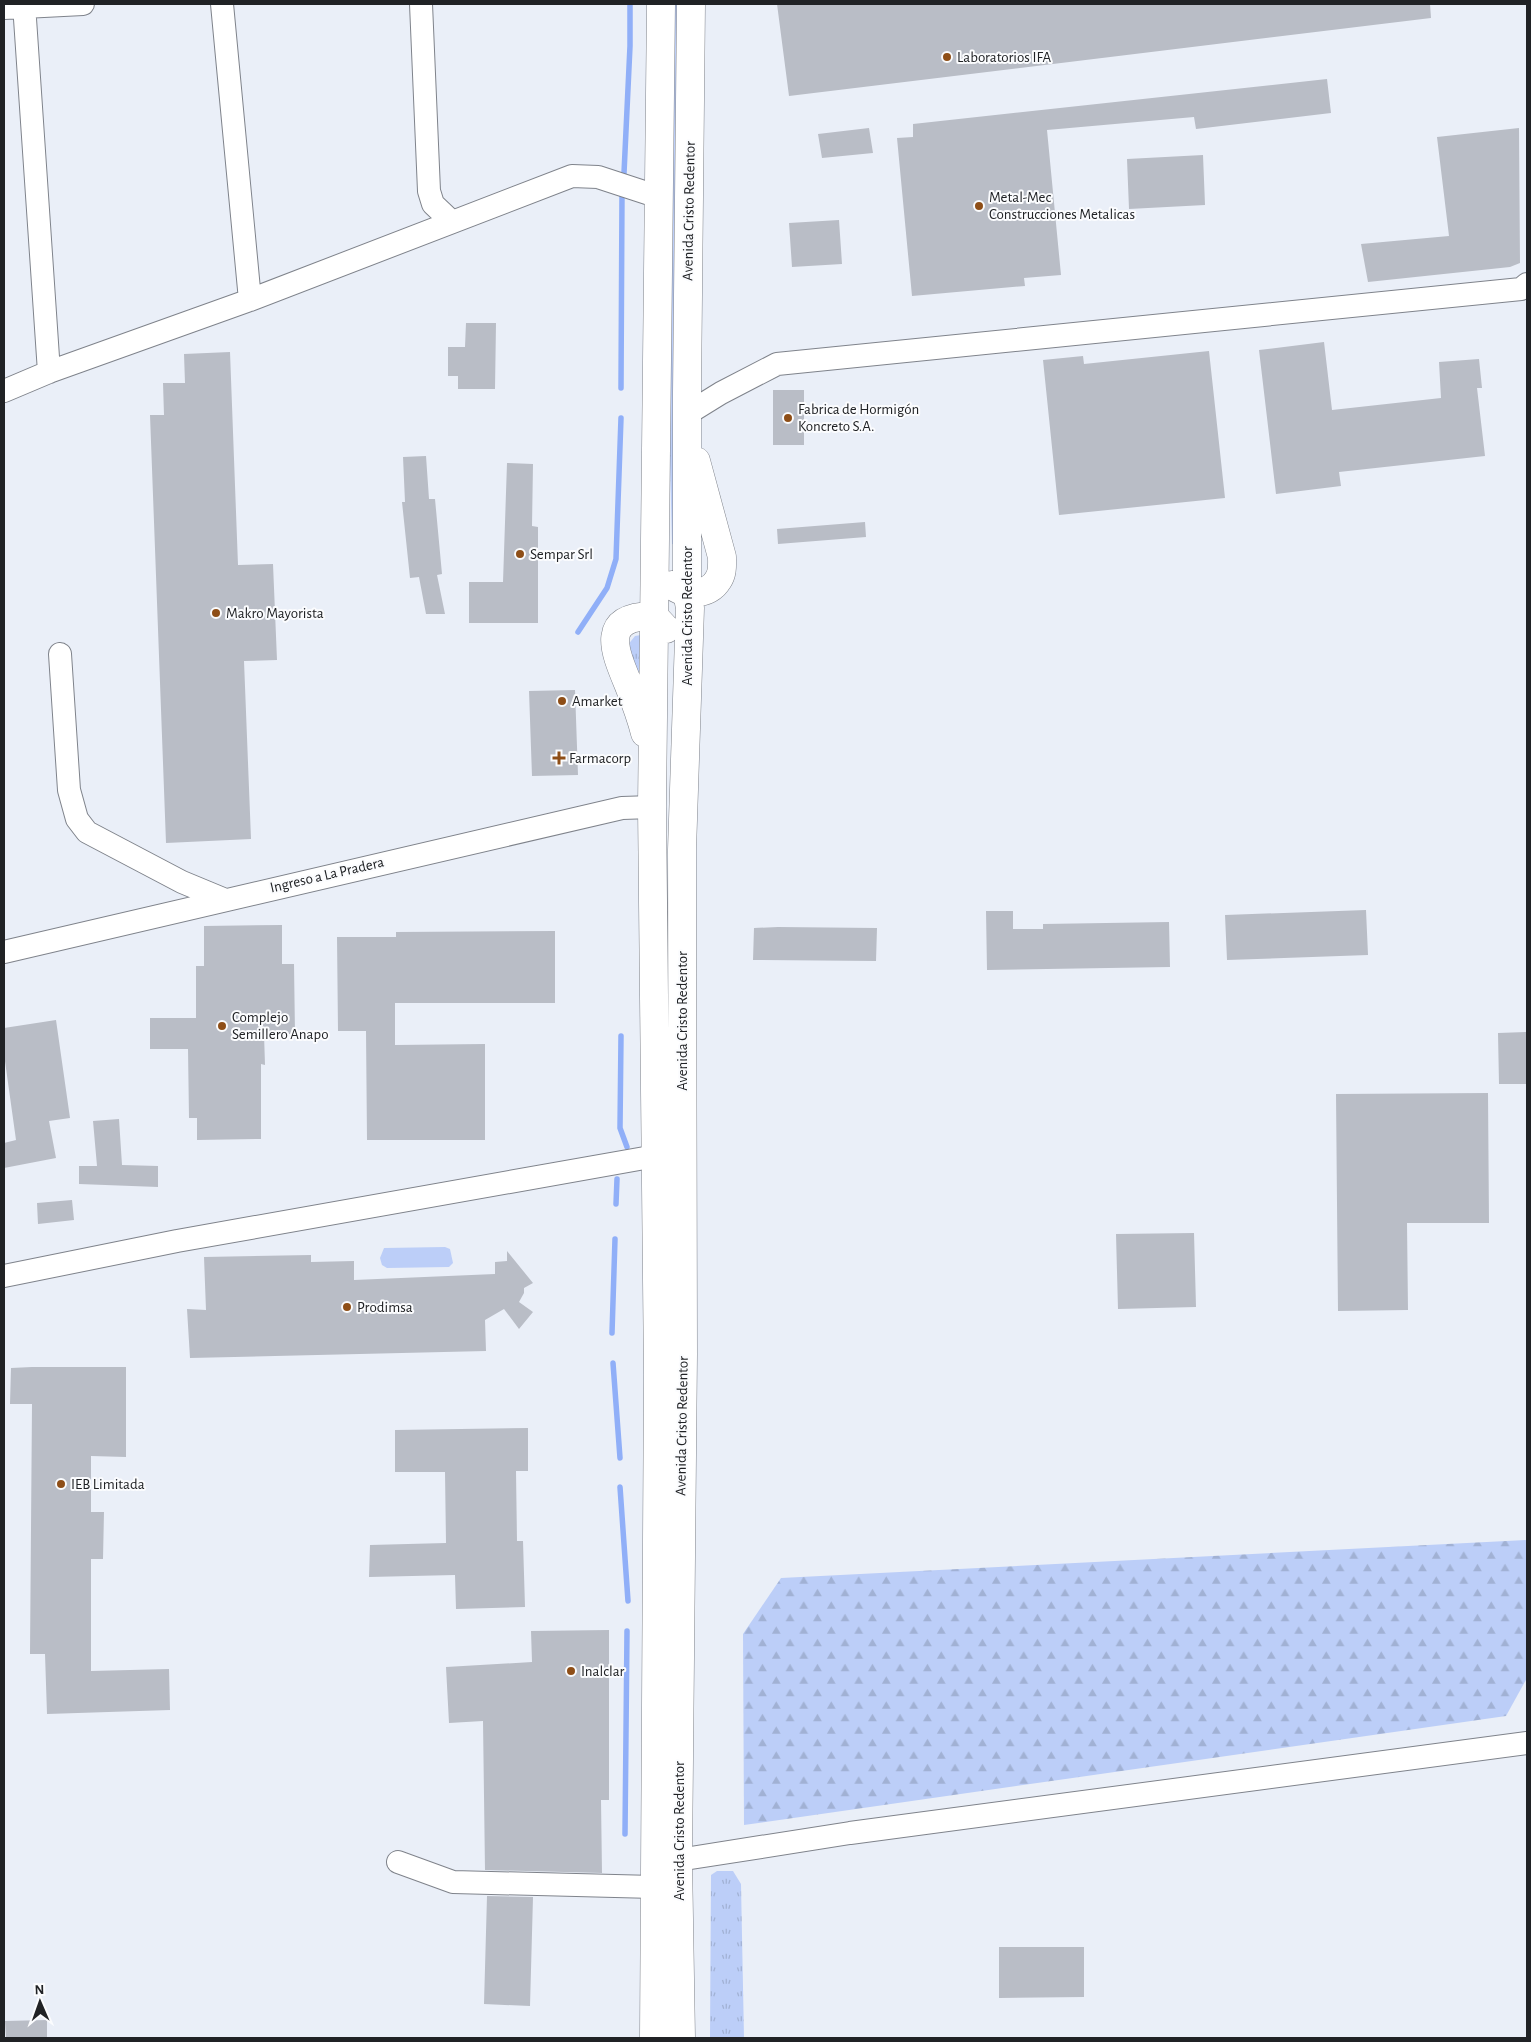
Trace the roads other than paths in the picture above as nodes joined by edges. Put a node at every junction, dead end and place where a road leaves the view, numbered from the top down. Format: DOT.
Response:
graph roads {
  1 [pos="83,4"];
  2 [pos="222,4"];
  3 [pos="421,4"];
  4 [pos="661,4"];
  5 [pos="691,4"];
  6 [pos="17,6"];
  7 [pos="659,197"];
  8 [pos="452,222"];
  9 [pos="1527,284"];
  10 [pos="250,300"];
  11 [pos="49,372"];
  12 [pos="4,391"];
  13 [pos="657,402"];
  14 [pos="688,426"];
  15 [pos="687,592"];
  16 [pos="654,616"];
  17 [pos="60,654"];
  18 [pos="653,761"];
  19 [pos="652,807"];
  20 [pos="682,850"];
  21 [pos="223,899"];
  22 [pos="4,952"];
  23 [pos="656,1156"];
  24 [pos="4,1276"];
  25 [pos="1527,1743"];
  26 [pos="678,1860"];
  27 [pos="398,1862"];
  28 [pos="654,1887"];
  29 [pos="654,2038"];
  30 [pos="681,2038"];
  1 -- 6 [label="street"];
  2 -- 10 [label="street"];
  3 -- 8 [label="street"];
  4 -- 7 [label="highway, Avenida Cristo Redentor"];
  5 -- 14 [label="highway, Avenida Cristo Redentor"];
  6 -- 11 [label="street"];
  7 -- 8 [label="street"];
  7 -- 13 [label="highway, Avenida Cristo Redentor"];
  8 -- 10 [label="street"];
  9 -- 14 [label="street"];
  10 -- 11 [label="street"];
  11 -- 12 [label="street"];
  13 -- 15 [label="highway"];
  13 -- 16 [label="highway, Avenida Cristo Redentor"];
  14 -- 15 [label="highway"];
  15 -- 20 [label="highway, Avenida Cristo Redentor"];
  16 -- 18 [label="highway, Avenida Cristo Redentor"];
  16 -- 18 [label="highway"];
  16 -- 20 [label="highway"];
  17 -- 21 [label="street"];
  18 -- 19 [label="highway, Avenida Cristo Redentor"];
  19 -- 21 [label="street, Ingreso a La Pradera"];
  19 -- 23 [label="highway, Avenida Cristo Redentor"];
  20 -- 26 [label="highway, Avenida Cristo Redentor"];
  21 -- 22 [label="street, Ingreso a La Pradera"];
  23 -- 24 [label="street"];
  23 -- 28 [label="highway, Avenida Cristo Redentor"];
  25 -- 26 [label="street"];
  26 -- 30 [label="highway, Avenida Cristo Redentor"];
  27 -- 28 [label="street"];
  28 -- 29 [label="highway, Avenida Cristo Redentor"];
}
